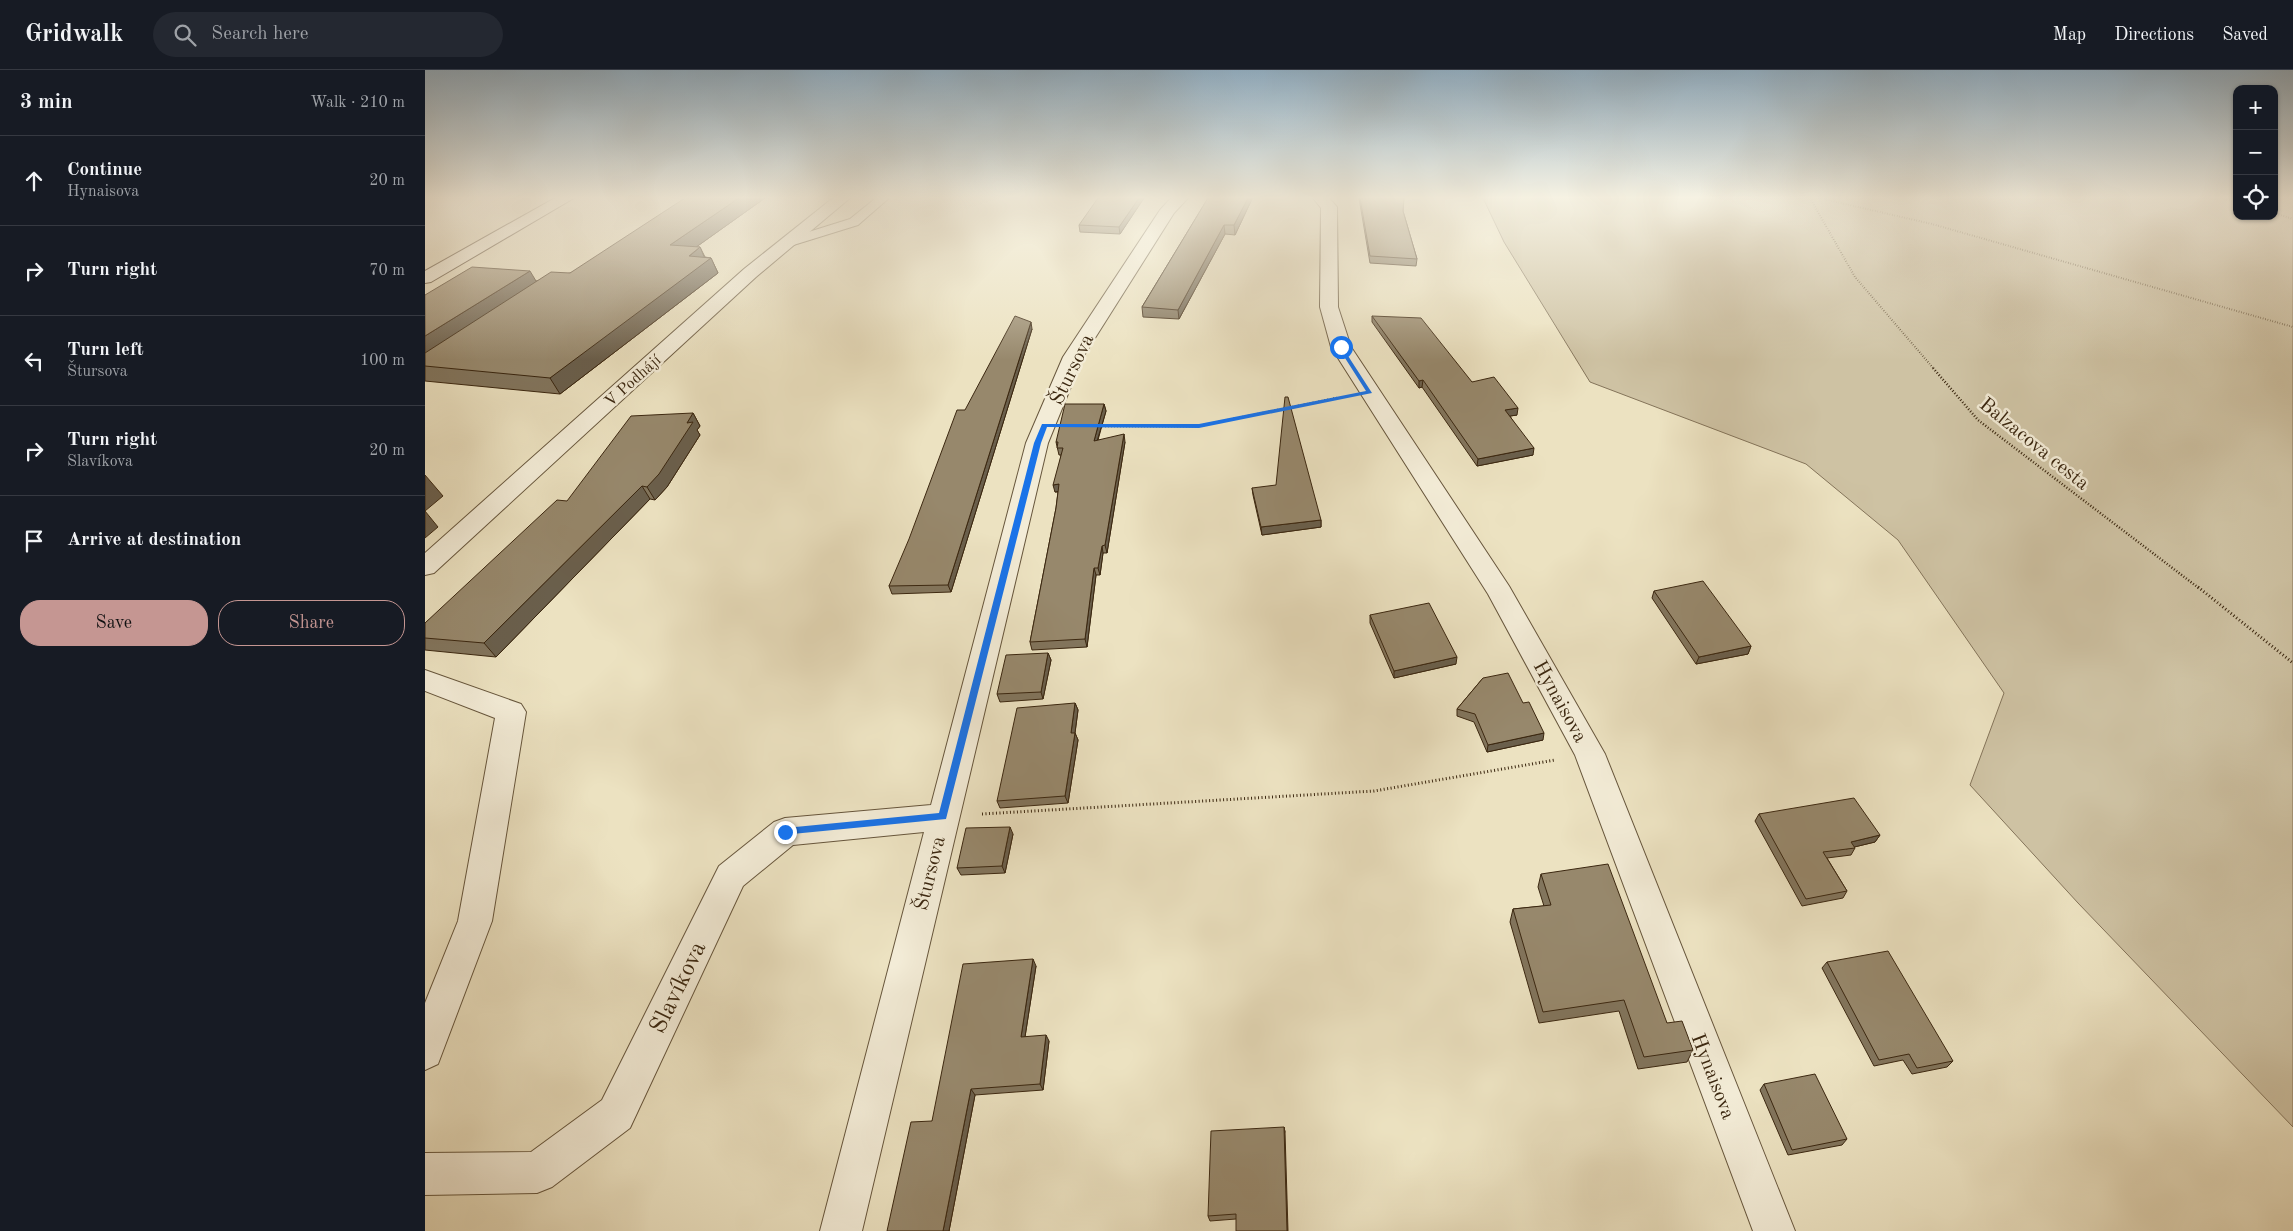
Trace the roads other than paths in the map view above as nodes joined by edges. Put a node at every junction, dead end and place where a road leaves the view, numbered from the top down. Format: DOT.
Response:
graph roads {
  1 [pos="441,252"];
  2 [pos="471,252"];
  3 [pos="776,252"];
  4 [pos="1141,252"];
  5 [pos="1329,252"];
  6 [pos="425,261"];
  7 [pos="425,278"];
  8 [pos="425,567"];
  9 [pos="425,680"];
  10 [pos="942,817"];
  11 [pos="425,1051"];
  12 [pos="425,1174"];
  13 [pos="841,1231"];
  14 [pos="1774,1231"];
  1 -- 6 [label="street"];
  2 -- 7 [label="street"];
  3 -- 8 [label="street, V Podhájí"];
  4 -- 10 [label="street, Štursova"];
  5 -- 14 [label="street, Hynaisova"];
  9 -- 11 [label="street"];
  10 -- 12 [label="street, Slavíkova"];
  10 -- 13 [label="street, Štursova"];
}
